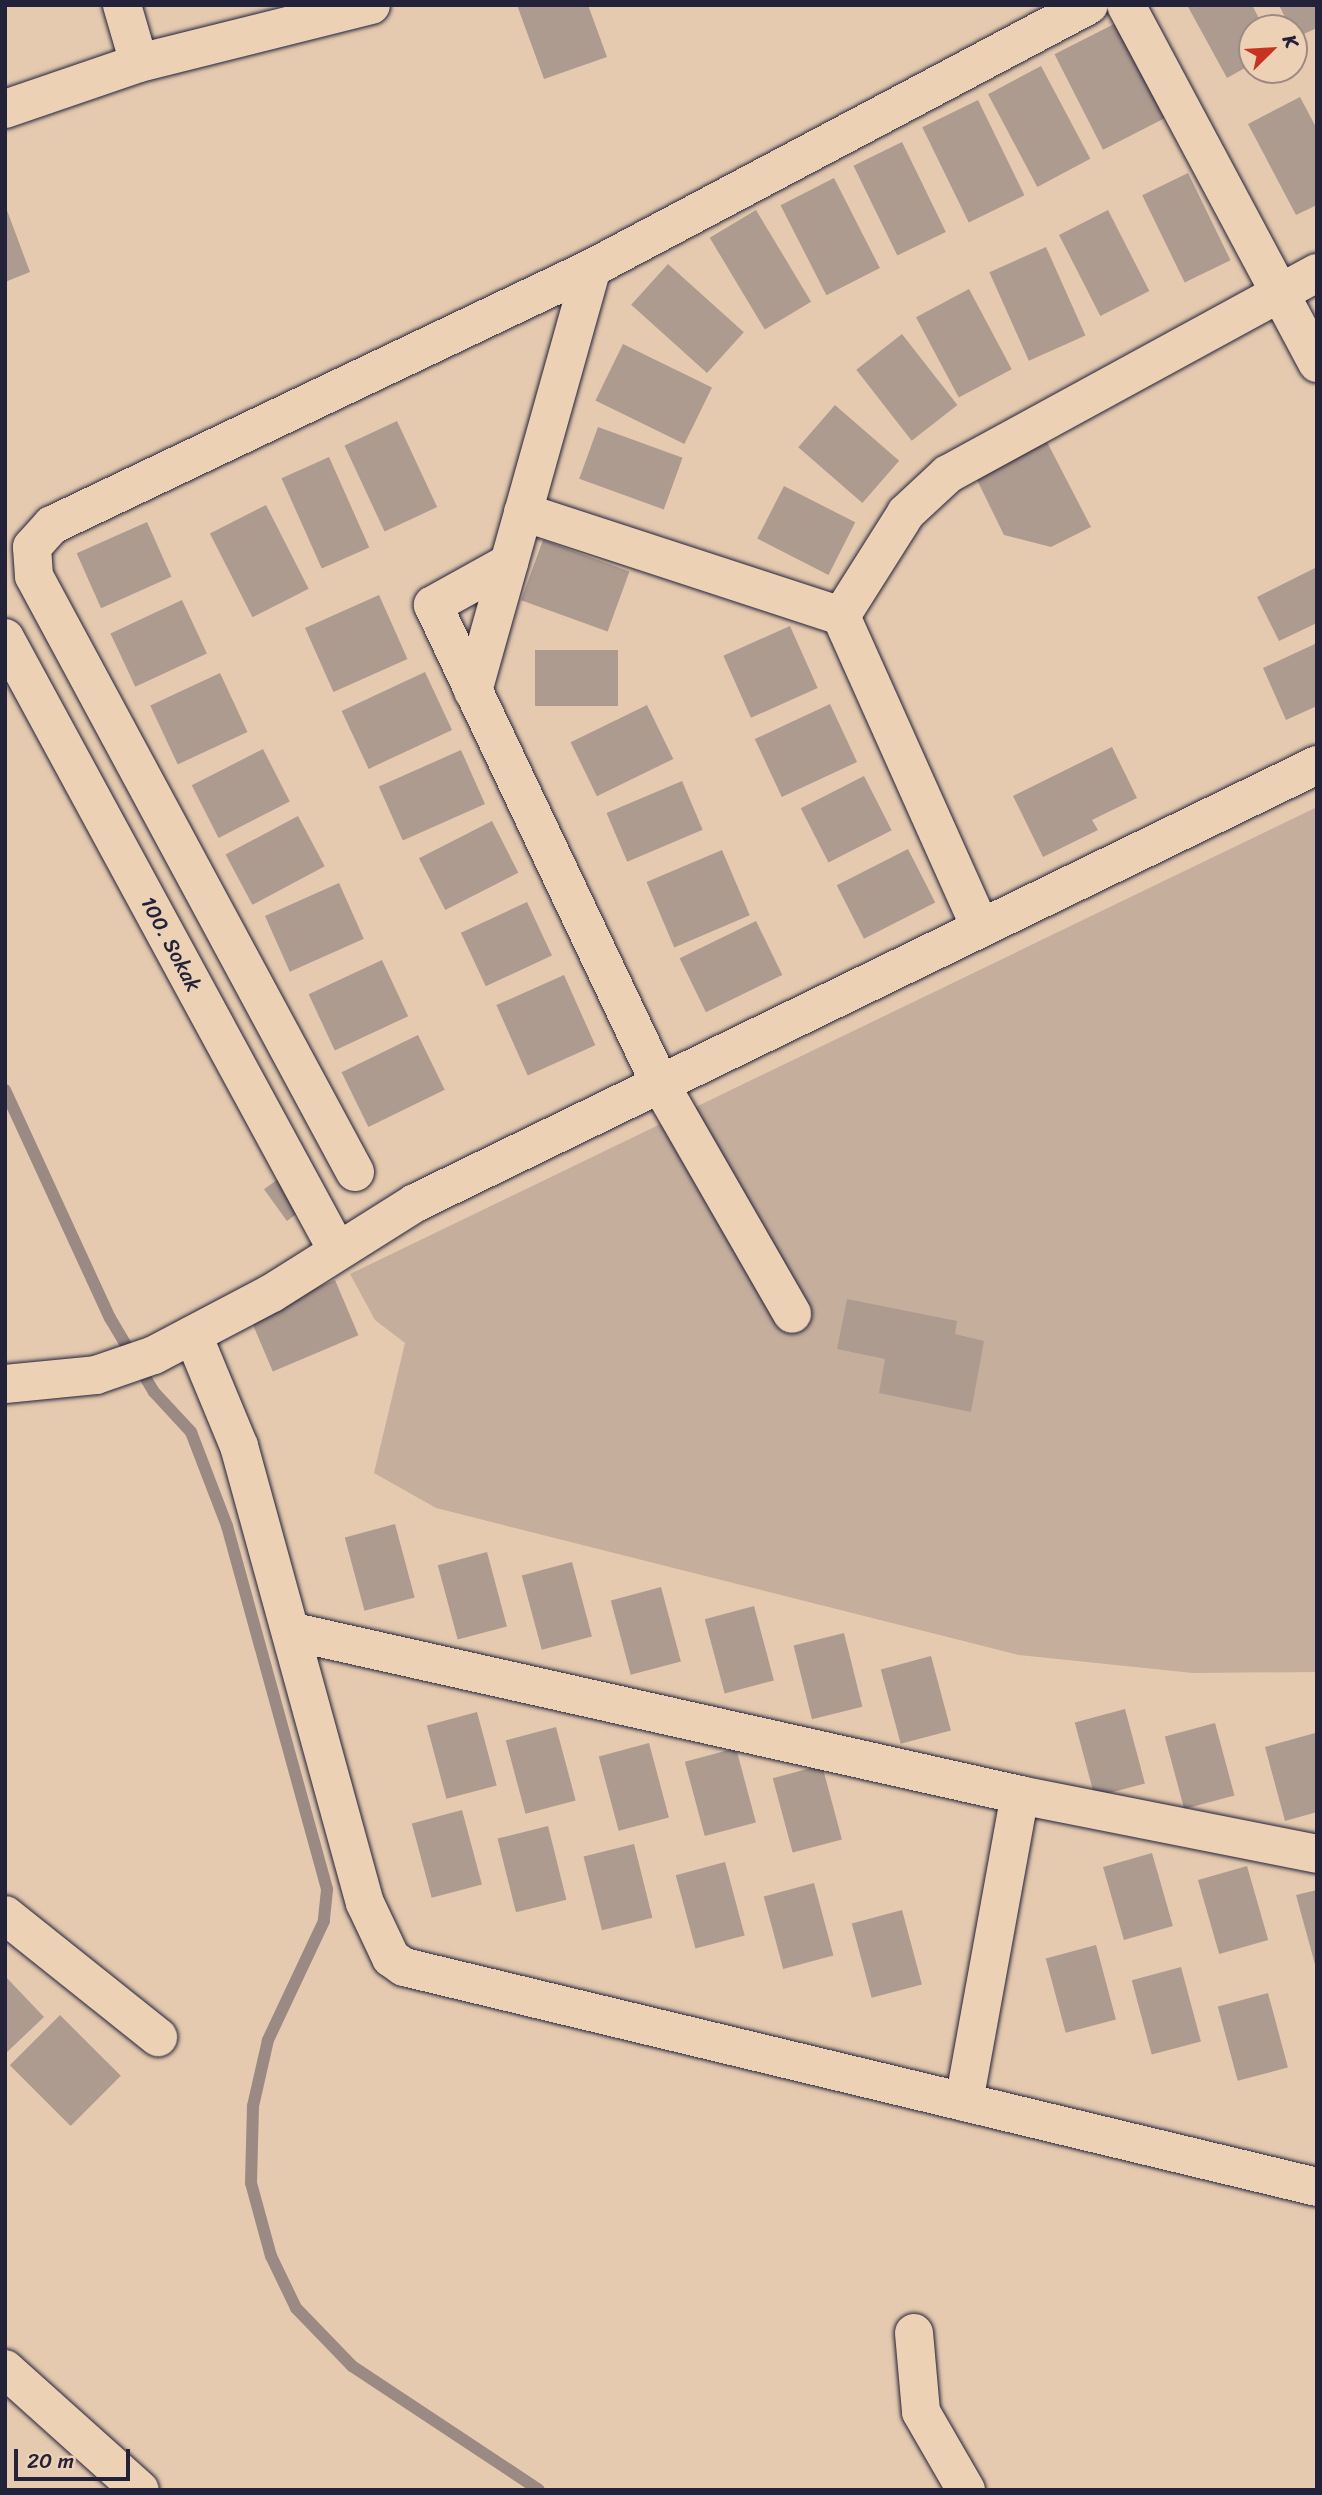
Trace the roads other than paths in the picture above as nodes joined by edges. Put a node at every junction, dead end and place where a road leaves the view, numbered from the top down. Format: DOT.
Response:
graph roads {
  1 [pos="122,5"];
  2 [pos="371,5"];
  3 [pos="1089,5"];
  4 [pos="1126,5"];
  5 [pos="139,63"];
  6 [pos="5,109"];
  7 [pos="592,268"];
  8 [pos="1317,273"];
  9 [pos="1280,292"];
  10 [pos="1317,363"];
  11 [pos="523,512"];
  12 [pos="509,563"];
  13 [pos="841,617"];
  14 [pos="5,638"];
  15 [pos="473,691"];
  16 [pos="1317,765"];
  17 [pos="980,927"];
  18 [pos="660,1084"];
  19 [pos="355,1172"];
  20 [pos="337,1250"];
  21 [pos="792,1314"];
  22 [pos="192,1335"];
  23 [pos="5,1384"];
  24 [pos="294,1632"];
  25 [pos="1020,1795"];
  26 [pos="1317,1854"];
  27 [pos="5,1915"];
  28 [pos="158,2038"];
  29 [pos="964,2102"];
  30 [pos="1317,2187"];
  31 [pos="914,2333"];
  32 [pos="5,2369"];
  33 [pos="103,2477"];
  34 [pos="140,2490"];
  35 [pos="965,2490"];
  1 -- 5 [label="street"];
  2 -- 5 [label="street"];
  3 -- 7 [label="street"];
  4 -- 9 [label="street"];
  5 -- 6 [label="street"];
  7 -- 11 [label="street"];
  7 -- 19 [label="street"];
  8 -- 9 [label="street"];
  9 -- 10 [label="street"];
  9 -- 13 [label="street"];
  11 -- 12 [label="street"];
  11 -- 13 [label="street"];
  12 -- 15 [label="street"];
  12 -- 15 [label="street"];
  13 -- 17 [label="street"];
  14 -- 20 [label="street, 100. Sokak"];
  15 -- 18 [label="street"];
  16 -- 17 [label="street"];
  17 -- 18 [label="street"];
  18 -- 20 [label="street"];
  18 -- 21 [label="street"];
  20 -- 22 [label="street"];
  22 -- 23 [label="street"];
  22 -- 24 [label="street"];
  24 -- 25 [label="street"];
  24 -- 29 [label="street"];
  25 -- 26 [label="street"];
  25 -- 29 [label="street"];
  27 -- 28 [label="street"];
  29 -- 30 [label="street"];
  31 -- 35 [label="street"];
  32 -- 33 [label="street"];
  33 -- 34 [label="street"];
}
